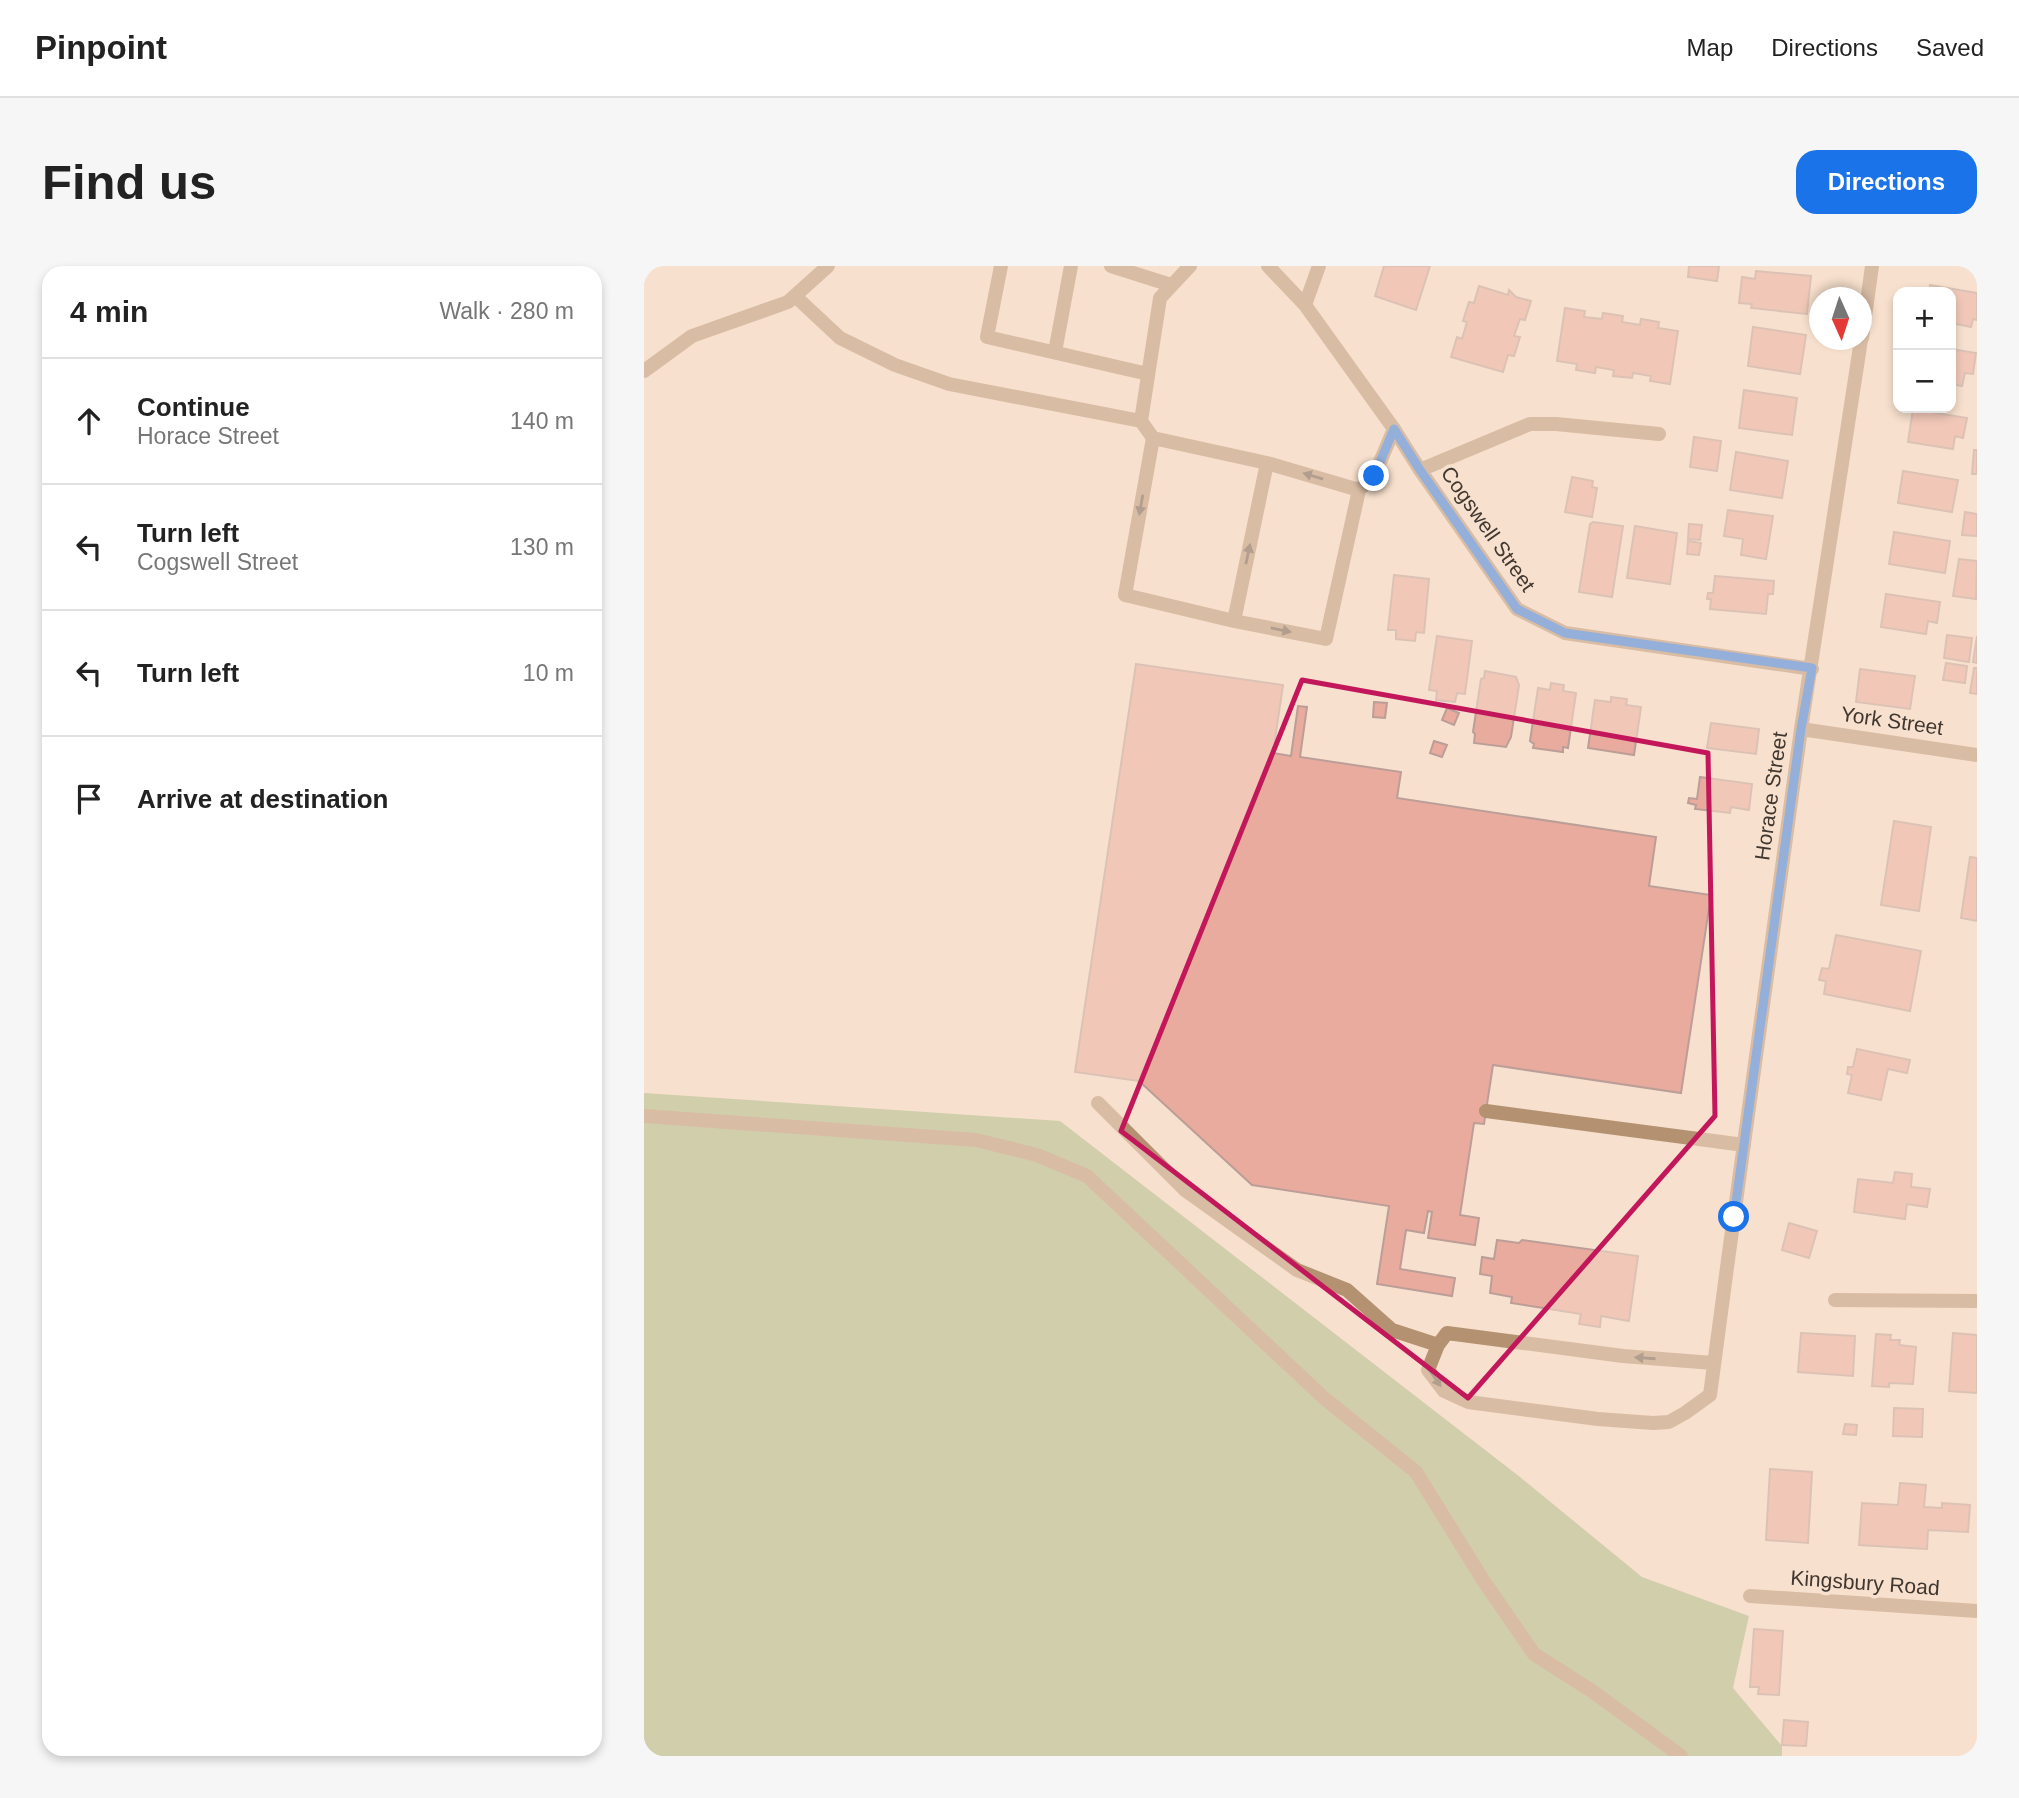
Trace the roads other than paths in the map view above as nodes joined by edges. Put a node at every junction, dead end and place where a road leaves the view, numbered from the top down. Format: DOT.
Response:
graph roads {
  1 [pos="828,266"];
  2 [pos="1001,266"];
  3 [pos="1071,266"];
  4 [pos="1111,266"];
  5 [pos="1190,266"];
  6 [pos="1268,266"];
  7 [pos="1319,266"];
  8 [pos="1872,266"];
  9 [pos="1171,285"];
  10 [pos="1869,287"];
  11 [pos="795,296"];
  12 [pos="1305,305"];
  13 [pos="1859,350"];
  14 [pos="1055,352"];
  15 [pos="644,371"];
  16 [pos="1148,374"];
  17 [pos="1141,421"];
  18 [pos="1394,429"];
  19 [pos="1659,434"];
  20 [pos="1153,438"];
  21 [pos="1267,463"];
  22 [pos="1420,470"];
  23 [pos="1359,490"];
  24 [pos="1234,621"];
  25 [pos="1812,668"];
  26 [pos="1801,729"];
  27 [pos="1977,755"];
  28 [pos="1098,1103"];
  29 [pos="1486,1111"];
  30 [pos="644,1116"];
  31 [pos="1744,1145"];
  32 [pos="1835,1300"];
  33 [pos="1977,1301"];
  34 [pos="1438,1345"];
  35 [pos="1713,1363"];
  36 [pos="1750,1596"];
  37 [pos="1977,1611"];
  38 [pos="1681,1756"];
  1 -- 11 [label="street"];
  2 -- 14 [label="street"];
  3 -- 14 [label="street"];
  4 -- 9 [label="street"];
  5 -- 9 [label="street"];
  6 -- 12 [label="street, Cogswell Street"];
  7 -- 12 [label="street"];
  8 -- 10 [label="street, Horace Street"];
  9 -- 16 [label="street"];
  11 -- 15 [label="street"];
  11 -- 17 [label="street"];
  12 -- 18 [label="street, Cogswell Street"];
  13 -- 25 [label="street, Horace Street"];
  14 -- 16 [label="street"];
  16 -- 17 [label="street"];
  17 -- 20 [label="street"];
  18 -- 22 [label="street, Cogswell Street"];
  18 -- 23 [label="street"];
  19 -- 22 [label="street"];
  20 -- 21 [label="street"];
  20 -- 24 [label="street, one-way"];
  23 -- 21 [label="street, one-way"];
  24 -- 21 [label="street, one-way"];
  22 -- 25 [label="street, Cogswell Street"];
  24 -- 23 [label="street, one-way"];
  25 -- 26 [label="street, Horace Street"];
  26 -- 27 [label="street, York Street"];
  26 -- 31 [label="street, Horace Street"];
  28 -- 34 [label="street"];
  29 -- 31 [label="street"];
  30 -- 38 [label="street"];
  31 -- 35 [label="street, Horace Street"];
  32 -- 33 [label="street"];
  35 -- 34 [label="street, one-way"];
  34 -- 35 [label="street, Horace Street, one-way"];
  36 -- 37 [label="street, Kingsbury Road"];
}
